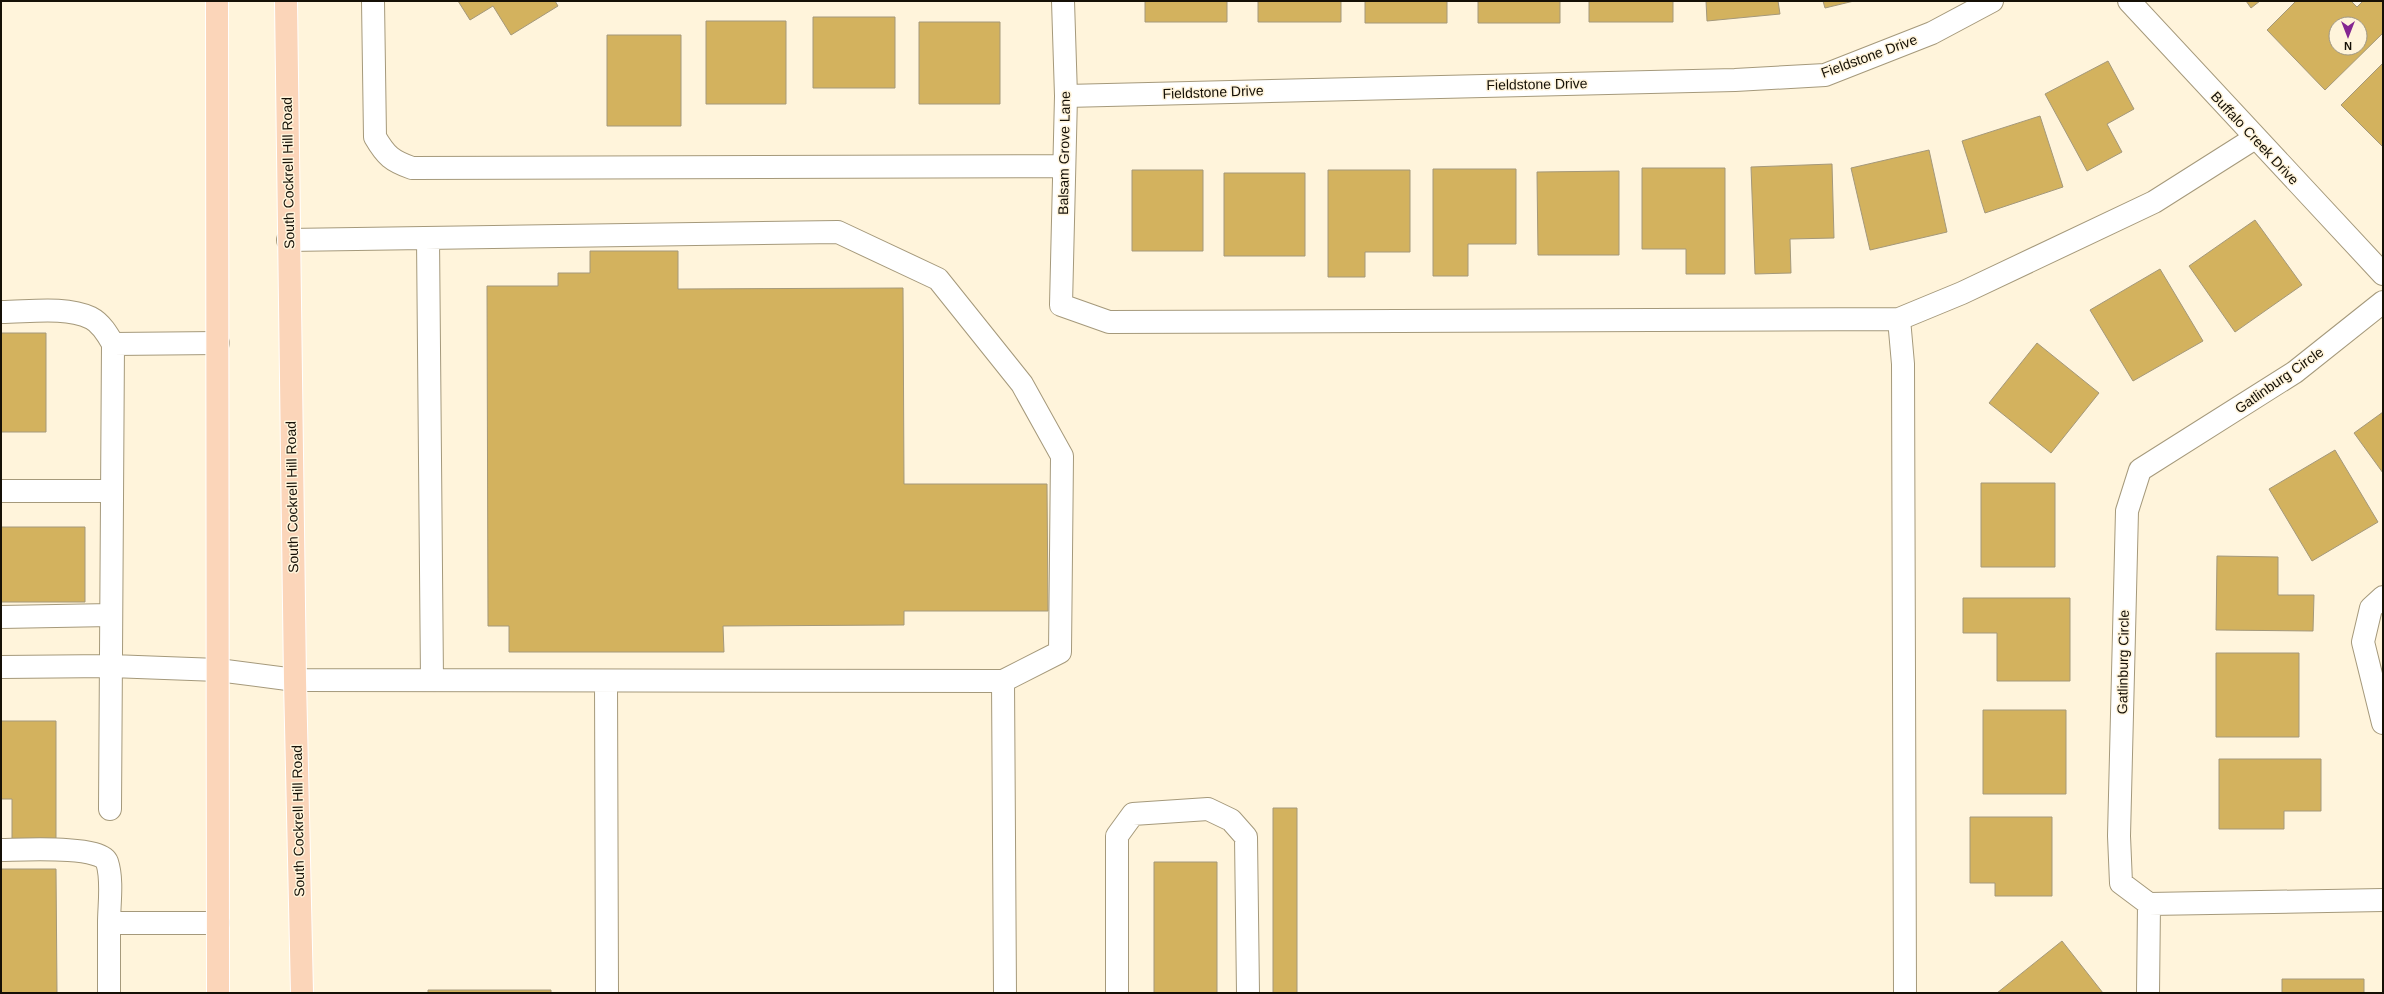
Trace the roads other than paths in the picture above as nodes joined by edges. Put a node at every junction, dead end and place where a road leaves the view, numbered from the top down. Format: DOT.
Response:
graph roads {
  1 [pos="217,1"];
  2 [pos="286,1"];
  3 [pos="373,1"];
  4 [pos="1063,1"];
  5 [pos="1992,1"];
  6 [pos="2129,1"];
  7 [pos="1066,96"];
  8 [pos="2255,138"];
  9 [pos="1064,166"];
  10 [pos="428,238"];
  11 [pos="288,240"];
  12 [pos="2383,274"];
  13 [pos="2383,302"];
  14 [pos="1,312"];
  15 [pos="1899,320"];
  16 [pos="218,343"];
  17 [pos="113,344"];
  18 [pos="1,491"];
  19 [pos="112,491"];
  20 [pos="2383,597"];
  21 [pos="111,615"];
  22 [pos="1,617"];
  23 [pos="111,666"];
  24 [pos="1,667"];
  25 [pos="218,670"];
  26 [pos="295,680"];
  27 [pos="432,680"];
  28 [pos="606,681"];
  29 [pos="1003,681"];
  30 [pos="2383,723"];
  31 [pos="110,809"];
  32 [pos="1,850"];
  33 [pos="2383,900"];
  34 [pos="2149,904"];
  35 [pos="109,923"];
  36 [pos="218,923"];
  37 [pos="109,993"];
  38 [pos="218,993"];
  39 [pos="302,993"];
  40 [pos="607,993"];
  41 [pos="1005,993"];
  42 [pos="1117,993"];
  43 [pos="1248,993"];
  44 [pos="1906,993"];
  45 [pos="2148,993"];
  1 -- 16 [label="main road"];
  2 -- 11 [label="main road, South Cockrell Hill Road"];
  3 -- 9 [label="street"];
  4 -- 7 [label="street, Balsam Grove Lane"];
  5 -- 7 [label="street, Fieldstone Drive"];
  6 -- 8 [label="street, Buffalo Creek Drive"];
  7 -- 9 [label="street, Balsam Grove Lane"];
  8 -- 12 [label="street, Buffalo Creek Drive"];
  8 -- 15 [label="street"];
  9 -- 15 [label="street, Balsam Grove Lane"];
  10 -- 11 [label="street"];
  10 -- 27 [label="street"];
  10 -- 29 [label="street"];
  11 -- 26 [label="main road, South Cockrell Hill Road"];
  13 -- 34 [label="street, Gatlinburg Circle"];
  14 -- 17 [label="street"];
  15 -- 44 [label="street"];
  16 -- 17 [label="street"];
  16 -- 25 [label="main road"];
  17 -- 19 [label="street"];
  18 -- 19 [label="street"];
  19 -- 21 [label="street"];
  20 -- 30 [label="street"];
  21 -- 22 [label="street"];
  21 -- 23 [label="street"];
  23 -- 24 [label="street"];
  23 -- 25 [label="street"];
  23 -- 31 [label="street"];
  25 -- 26 [label="street"];
  25 -- 36 [label="main road"];
  26 -- 27 [label="street"];
  26 -- 39 [label="main road, South Cockrell Hill Road"];
  27 -- 28 [label="street"];
  28 -- 29 [label="street"];
  28 -- 40 [label="street"];
  29 -- 41 [label="street"];
  32 -- 35 [label="street"];
  33 -- 34 [label="street"];
  34 -- 45 [label="street"];
  35 -- 36 [label="street"];
  35 -- 37 [label="street"];
  36 -- 38 [label="main road"];
  42 -- 43 [label="street"];
}
